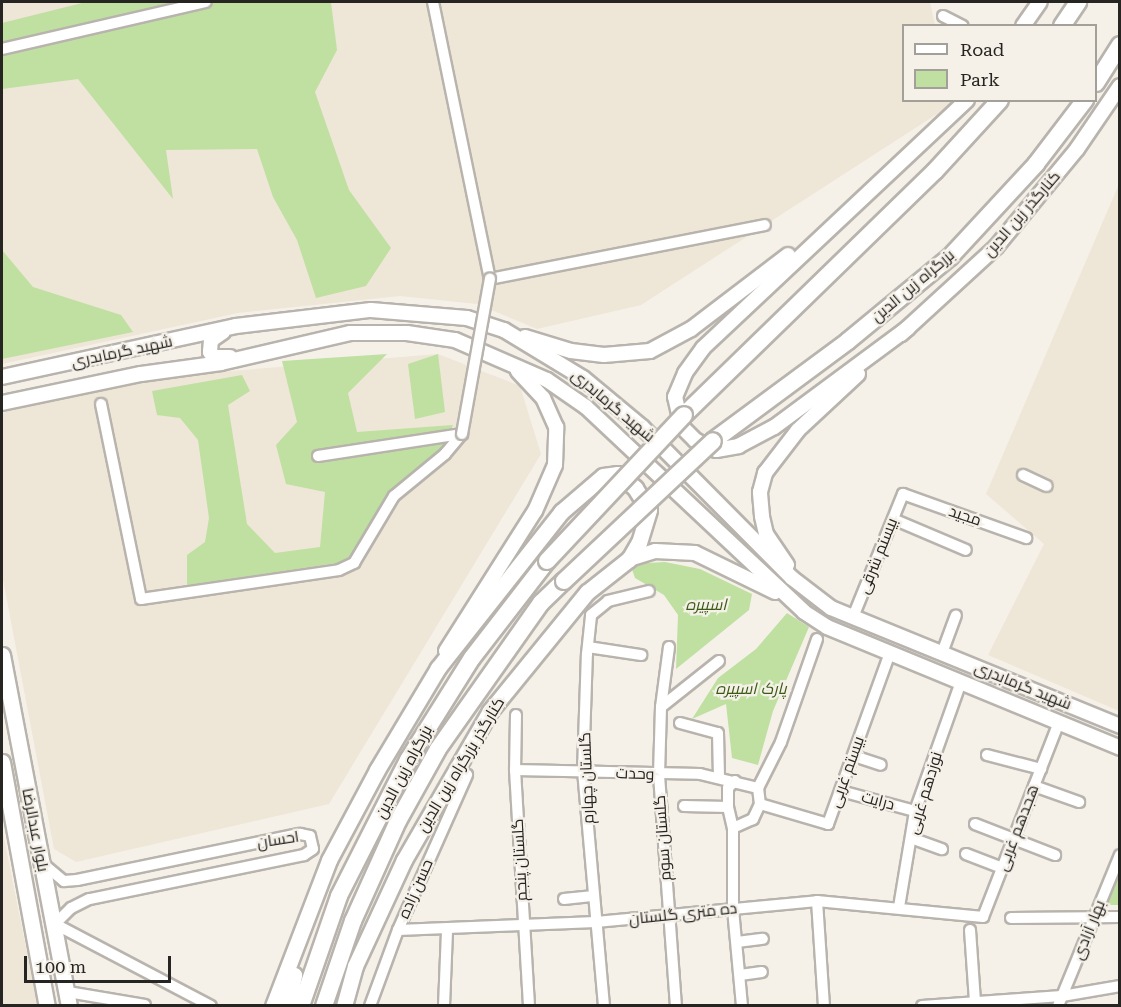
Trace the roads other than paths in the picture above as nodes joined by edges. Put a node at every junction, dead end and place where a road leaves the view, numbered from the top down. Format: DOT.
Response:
graph roads {
  1 [pos="206,2"];
  2 [pos="433,2"];
  3 [pos="1040,2"];
  4 [pos="1078,2"];
  5 [pos="177,5"];
  6 [pos="944,16"];
  7 [pos="959,24"];
  8 [pos="1024,24"];
  9 [pos="1063,24"];
  10 [pos="1119,45"];
  11 [pos="2,49"];
  12 [pos="1097,80"];
  13 [pos="1119,86"];
  14 [pos="965,102"];
  15 [pos="997,102"];
  16 [pos="1083,102"];
  17 [pos="870,190"];
  18 [pos="765,225"];
  19 [pos="490,279"];
  20 [pos="236,326"];
  21 [pos="908,328"];
  22 [pos="504,330"];
  23 [pos="249,354"];
  24 [pos="500,356"];
  25 [pos="2,377"];
  26 [pos="2,404"];
  27 [pos="100,404"];
  28 [pos="462,434"];
  29 [pos="318,456"];
  30 [pos="1023,475"];
  31 [pos="1047,486"];
  32 [pos="903,494"];
  33 [pos="893,519"];
  34 [pos="1026,538"];
  35 [pos="966,550"];
  36 [pos="628,559"];
  37 [pos="649,591"];
  38 [pos="797,605"];
  39 [pos="831,608"];
  40 [pos="956,615"];
  41 [pos="853,617"];
  42 [pos="817,639"];
  43 [pos="588,647"];
  44 [pos="669,647"];
  45 [pos="890,653"];
  46 [pos="942,653"];
  47 [pos="2,655"];
  48 [pos="641,655"];
  49 [pos="719,661"];
  50 [pos="438,668"];
  51 [pos="961,682"];
  52 [pos="661,707"];
  53 [pos="516,715"];
  54 [pos="1059,722"];
  55 [pos="680,723"];
  56 [pos="1119,726"];
  57 [pos="1119,748"];
  58 [pos="987,755"];
  59 [pos="854,756"];
  60 [pos="2,762"];
  61 [pos="881,765"];
  62 [pos="1041,769"];
  63 [pos="515,770"];
  64 [pos="583,772"];
  65 [pos="467,775"];
  66 [pos="659,775"];
  67 [pos="719,777"];
  68 [pos="735,781"];
  69 [pos="1034,786"];
  70 [pos="758,788"];
  71 [pos="841,791"];
  72 [pos="1079,802"];
  73 [pos="760,804"];
  74 [pos="684,806"];
  75 [pos="728,807"];
  76 [pos="915,812"];
  77 [pos="975,824"];
  78 [pos="733,828"];
  79 [pos="911,838"];
  80 [pos="1014,839"];
  81 [pos="942,849"];
  82 [pos="966,854"];
  83 [pos="1055,855"];
  84 [pos="1119,855"];
  85 [pos="41,862"];
  86 [pos="1002,868"];
  87 [pos="94,877"];
  88 [pos="594,896"];
  89 [pos="97,898"];
  90 [pos="564,899"];
  91 [pos="817,901"];
  92 [pos="313,902"];
  93 [pos="899,907"];
  94 [pos="734,909"];
  95 [pos="669,916"];
  96 [pos="966,916"];
  97 [pos="1119,917"];
  98 [pos="1011,918"];
  99 [pos="1093,919"];
  100 [pos="596,922"];
  101 [pos="55,924"];
  102 [pos="524,927"];
  103 [pos="398,930"];
  104 [pos="447,930"];
  105 [pos="970,930"];
  106 [pos="763,939"];
  107 [pos="736,942"];
  108 [pos="762,972"];
  109 [pos="740,975"];
  110 [pos="1119,986"];
  111 [pos="68,999"];
  112 [pos="1060,1000"];
  113 [pos="975,1002"];
  114 [pos="47,1005"];
  115 [pos="145,1005"];
  116 [pos="211,1005"];
  117 [pos="273,1005"];
  118 [pos="287,1005"];
  119 [pos="301,1005"];
  120 [pos="324,1005"];
  121 [pos="344,1005"];
  122 [pos="370,1005"];
  123 [pos="444,1005"];
  124 [pos="529,1005"];
  125 [pos="604,1005"];
  126 [pos="676,1005"];
  127 [pos="742,1005"];
  128 [pos="824,1005"];
  129 [pos="922,1005"];
  1 -- 5 [label="street"];
  2 -- 19 [label="street"];
  3 -- 8 [label="main road"];
  4 -- 9 [label="highway"];
  5 -- 11 [label="street"];
  6 -- 7 [label="street"];
  10 -- 12 [label="highway"];
  13 -- 21 [label="main road, کنارگذر زین الدین"];
  14 -- 17 [label="main road"];
  15 -- 119 [label="highway, بزرگراه زین الدین, bridge"];
  16 -- 120 [label="highway, بزرگراه زین الدین, bridge"];
  17 -- 21 [label="main road"];
  17 -- 22 [label="main road"];
  18 -- 19 [label="street"];
  19 -- 28 [label="street, bridge"];
  20 -- 22 [label="main road, شهید گرمابدری"];
  20 -- 23 [label="main road"];
  20 -- 25 [label="main road, شهید گرمابدری"];
  21 -- 39 [label="main road"];
  22 -- 39 [label="main road, شهید گرمابدری"];
  23 -- 24 [label="main road, شهید گرمابدری"];
  23 -- 26 [label="main road, شهید گرمابدری"];
  24 -- 38 [label="main road, شهید گرمابدری"];
  24 -- 50 [label="main road"];
  27 -- 28 [label="street"];
  28 -- 29 [label="street"];
  30 -- 31 [label="street"];
  32 -- 33 [label="street, بیستم شرقی"];
  32 -- 34 [label="street, مجید"];
  33 -- 35 [label="street"];
  33 -- 41 [label="street, بیستم شرقی"];
  36 -- 38 [label="main road"];
  36 -- 50 [label="main road"];
  36 -- 121 [label="main road, کنارگذر بزرگراه زین الدین"];
  37 -- 43 [label="street, گلستان چهارم"];
  38 -- 45 [label="main road, شهید گرمابدری"];
  39 -- 41 [label="main road, شهید گرمابدری"];
  40 -- 46 [label="street"];
  41 -- 46 [label="main road, شهید گرمابدری"];
  42 -- 70 [label="street"];
  43 -- 48 [label="street"];
  43 -- 64 [label="street, گلستان چهارم"];
  44 -- 52 [label="street, گلستان سوم"];
  45 -- 51 [label="main road, شهید گرمابدری"];
  45 -- 59 [label="street, بیستم غربی"];
  46 -- 56 [label="main road, شهید گرمابدری"];
  47 -- 85 [label="main road, بلوار عبدالرضا"];
  49 -- 52 [label="street"];
  50 -- 92 [label="main road"];
  51 -- 54 [label="main road, شهید گرمابدری"];
  51 -- 76 [label="street, نوزدهم غربی"];
  52 -- 66 [label="street, گلستان سوم"];
  53 -- 63 [label="street, گلستان پنجم"];
  54 -- 57 [label="main road, شهید گرمابدری"];
  54 -- 62 [label="street, هجدهم غربی"];
  55 -- 67 [label="street"];
  58 -- 62 [label="street"];
  59 -- 61 [label="street"];
  59 -- 71 [label="street, بیستم غربی"];
  60 -- 114 [label="main road, بلوار عبدالرضا"];
  62 -- 69 [label="street, هجدهم غربی"];
  63 -- 64 [label="street, وحدت"];
  63 -- 102 [label="street, گلستان پنجم"];
  64 -- 66 [label="street, وحدت"];
  64 -- 88 [label="street, گلستان چهارم"];
  65 -- 103 [label="street, حسن زاده"];
  66 -- 67 [label="street, وحدت"];
  66 -- 95 [label="street, گلستان سوم"];
  67 -- 68 [label="street, وحدت"];
  68 -- 70 [label="street, وحدت"];
  68 -- 75 [label="street"];
  69 -- 72 [label="street"];
  69 -- 80 [label="street, هجدهم غربی"];
  70 -- 73 [label="street"];
  71 -- 73 [label="street, بیستم غربی"];
  71 -- 76 [label="street, درایت"];
  73 -- 78 [label="street"];
  74 -- 75 [label="street"];
  75 -- 78 [label="street"];
  76 -- 79 [label="street, نوزدهم غربی"];
  77 -- 80 [label="street"];
  78 -- 94 [label="street"];
  79 -- 81 [label="street"];
  79 -- 93 [label="street, نوزدهم غربی"];
  80 -- 83 [label="street"];
  80 -- 86 [label="street, هجدهم غربی"];
  82 -- 86 [label="street"];
  84 -- 99 [label="street, بهار آزادی"];
  85 -- 87 [label="street, احسان"];
  85 -- 101 [label="main road, بلوار عبدالرضا"];
  86 -- 96 [label="street, هجدهم غربی"];
  87 -- 89 [label="street"];
  87 -- 89 [label="street, احسان"];
  88 -- 90 [label="street"];
  88 -- 100 [label="street, گلستان چهارم"];
  89 -- 101 [label="street, احسان"];
  91 -- 93 [label="street, ده متری گلستان"];
  91 -- 94 [label="street, ده متری گلستان"];
  91 -- 128 [label="street"];
  92 -- 117 [label="main road"];
  92 -- 118 [label="main road"];
  93 -- 96 [label="street, ده متری گلستان"];
  94 -- 95 [label="street, ده متری گلستان"];
  94 -- 107 [label="street"];
  95 -- 100 [label="street, ده متری گلستان"];
  95 -- 126 [label="street, گلستان سوم"];
  97 -- 99 [label="street"];
  98 -- 99 [label="street"];
  99 -- 112 [label="street, بهار آزادی"];
  100 -- 102 [label="street, ده متری گلستان"];
  100 -- 125 [label="street, گلستان چهارم"];
  101 -- 111 [label="main road, بلوار عبدالرضا"];
  101 -- 116 [label="street"];
  102 -- 104 [label="street, ده متری گلستان"];
  102 -- 124 [label="street, گلستان پنجم"];
  103 -- 104 [label="street, ده متری گلستان"];
  103 -- 122 [label="street, حسن زاده"];
  104 -- 123 [label="street"];
  105 -- 113 [label="street"];
  106 -- 107 [label="street"];
  107 -- 109 [label="street"];
  108 -- 109 [label="street"];
  109 -- 127 [label="street"];
  110 -- 112 [label="street"];
  111 -- 115 [label="street"];
  112 -- 113 [label="street"];
  113 -- 129 [label="street"];
}
